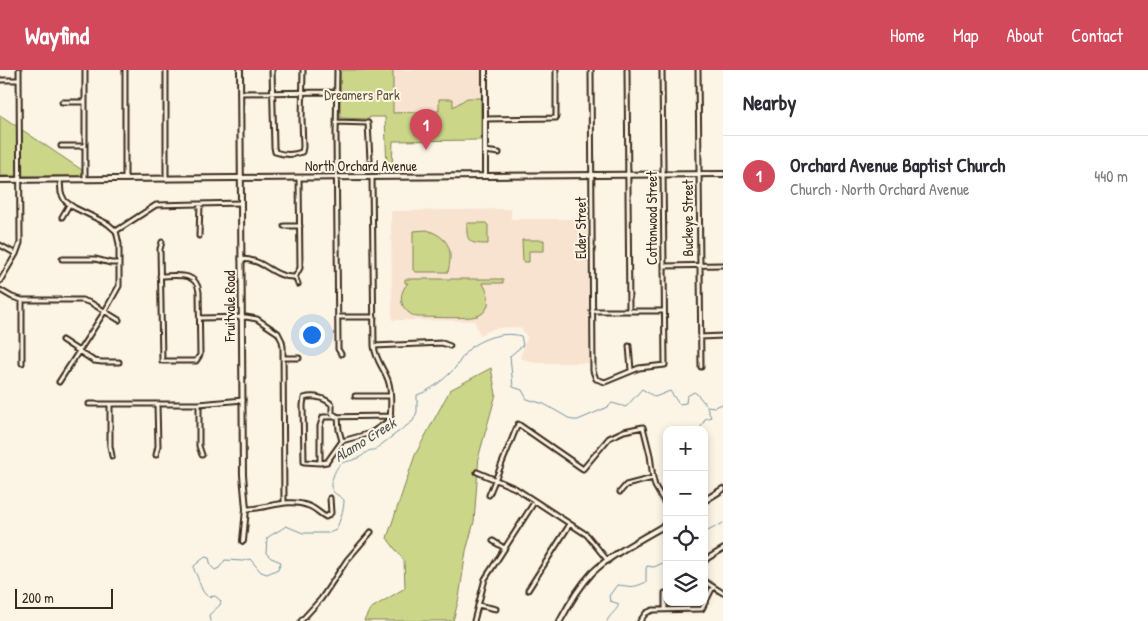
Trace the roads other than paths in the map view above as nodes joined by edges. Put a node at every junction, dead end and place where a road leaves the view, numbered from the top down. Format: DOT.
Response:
graph roads {
  1 [pos="19,70"];
  2 [pos="85,70"];
  3 [pos="125,70"];
  4 [pos="166,70"];
  5 [pos="240,70"];
  6 [pos="272,70"];
  7 [pos="303,70"];
  8 [pos="337,70"];
  9 [pos="485,70"];
  10 [pos="556,70"];
  11 [pos="591,70"];
  12 [pos="627,70"];
  13 [pos="662,70"];
  14 [pos="698,70"];
  15 [pos="0,80"];
  16 [pos="18,80"];
  17 [pos="302,92"];
  18 [pos="337,92"];
  19 [pos="240,93"];
  20 [pos="272,93"];
  21 [pos="62,102"];
  22 [pos="85,102"];
  23 [pos="485,119"];
  24 [pos="336,122"];
  25 [pos="61,146"];
  26 [pos="85,146"];
  27 [pos="485,151"];
  28 [pos="499,153"];
  29 [pos="370,160"];
  30 [pos="698,174"];
  31 [pos="723,174"];
  32 [pos="592,175"];
  33 [pos="628,175"];
  34 [pos="663,175"];
  35 [pos="485,176"];
  36 [pos="372,177"];
  37 [pos="241,178"];
  38 [pos="299,178"];
  39 [pos="336,178"];
  40 [pos="86,179"];
  41 [pos="125,179"];
  42 [pos="166,179"];
  43 [pos="0,180"];
  44 [pos="20,180"];
  45 [pos="60,180"];
  46 [pos="241,203"];
  47 [pos="200,204"];
  48 [pos="69,205"];
  49 [pos="62,217"];
  50 [pos="284,226"];
  51 [pos="300,226"];
  52 [pos="116,231"];
  53 [pos="199,236"];
  54 [pos="162,242"];
  55 [pos="0,245"];
  56 [pos="16,254"];
  57 [pos="62,259"];
  58 [pos="241,259"];
  59 [pos="119,263"];
  60 [pos="723,265"];
  61 [pos="664,266"];
  62 [pos="699,266"];
  63 [pos="160,276"];
  64 [pos="295,277"];
  65 [pos="0,281"];
  66 [pos="298,284"];
  67 [pos="0,290"];
  68 [pos="22,300"];
  69 [pos="105,311"];
  70 [pos="592,311"];
  71 [pos="629,311"];
  72 [pos="664,311"];
  73 [pos="338,317"];
  74 [pos="374,317"];
  75 [pos="200,318"];
  76 [pos="242,318"];
  77 [pos="119,320"];
  78 [pos="723,336"];
  79 [pos="700,337"];
  80 [pos="62,340"];
  81 [pos="374,346"];
  82 [pos="450,346"];
  83 [pos="628,346"];
  84 [pos="79,351"];
  85 [pos="341,354"];
  86 [pos="283,358"];
  87 [pos="299,358"];
  88 [pos="118,362"];
  89 [pos="22,363"];
  90 [pos="701,367"];
  91 [pos="631,370"];
  92 [pos="59,382"];
  93 [pos="354,396"];
  94 [pos="390,396"];
  95 [pos="243,400"];
  96 [pos="89,404"];
  97 [pos="110,404"];
  98 [pos="157,404"];
  99 [pos="199,404"];
  100 [pos="338,416"];
  101 [pos="390,416"];
  102 [pos="342,441"];
  103 [pos="156,455"];
  104 [pos="202,455"];
  105 [pos="112,456"];
  106 [pos="320,463"];
  107 [pos="476,472"];
  108 [pos="653,478"];
  109 [pos="495,479"];
  110 [pos="723,489"];
  111 [pos="620,492"];
  112 [pos="489,495"];
  113 [pos="708,497"];
  114 [pos="330,498"];
  115 [pos="663,500"];
  116 [pos="536,501"];
  117 [pos="284,502"];
  118 [pos="246,508"];
  119 [pos="570,524"];
  120 [pos="663,527"];
  121 [pos="371,532"];
  122 [pos="243,541"];
  123 [pos="494,542"];
  124 [pos="504,548"];
  125 [pos="723,548"];
  126 [pos="608,561"];
  127 [pos="705,561"];
  128 [pos="708,584"];
  129 [pos="713,587"];
  130 [pos="528,590"];
  131 [pos="723,593"];
  132 [pos="478,605"];
  133 [pos="496,609"];
  134 [pos="665,609"];
  135 [pos="300,621"];
  136 [pos="474,621"];
  137 [pos="560,621"];
  138 [pos="640,621"];
  1 -- 16 [label="street"];
  2 -- 22 [label="street"];
  3 -- 41 [label="street"];
  4 -- 42 [label="street"];
  5 -- 19 [label="street, Fruitvale Road"];
  6 -- 20 [label="street"];
  7 -- 17 [label="street"];
  8 -- 18 [label="street"];
  9 -- 23 [label="street"];
  10 -- 23 [label="street"];
  11 -- 32 [label="street, Elder Street"];
  12 -- 33 [label="street"];
  13 -- 34 [label="street, Cottonwood Street"];
  14 -- 30 [label="street, Buckeye Street"];
  15 -- 16 [label="street"];
  16 -- 44 [label="street"];
  17 -- 18 [label="street"];
  17 -- 20 [label="street"];
  17 -- 20 [label="street"];
  18 -- 24 [label="street"];
  19 -- 20 [label="street"];
  19 -- 37 [label="street, Fruitvale Road"];
  21 -- 22 [label="street"];
  22 -- 26 [label="street"];
  23 -- 27 [label="street"];
  24 -- 29 [label="street"];
  24 -- 39 [label="street"];
  25 -- 26 [label="street"];
  26 -- 40 [label="street"];
  27 -- 28 [label="street"];
  27 -- 35 [label="street"];
  30 -- 31 [label="street, North Orchard Avenue"];
  30 -- 34 [label="street, North Orchard Avenue"];
  30 -- 62 [label="street, Buckeye Street"];
  32 -- 33 [label="street, North Orchard Avenue"];
  32 -- 35 [label="street, North Orchard Avenue"];
  32 -- 70 [label="street, Elder Street"];
  33 -- 34 [label="street, North Orchard Avenue"];
  33 -- 71 [label="street"];
  34 -- 61 [label="street, Cottonwood Street"];
  35 -- 36 [label="street, North Orchard Avenue"];
  36 -- 39 [label="street, North Orchard Avenue"];
  36 -- 74 [label="street"];
  37 -- 38 [label="street, North Orchard Avenue"];
  37 -- 42 [label="street, North Orchard Avenue"];
  37 -- 46 [label="street, Fruitvale Road"];
  38 -- 39 [label="street, North Orchard Avenue"];
  38 -- 51 [label="street"];
  39 -- 73 [label="street"];
  40 -- 41 [label="street, North Orchard Avenue"];
  40 -- 45 [label="street, North Orchard Avenue"];
  41 -- 42 [label="street, North Orchard Avenue"];
  43 -- 44 [label="street, North Orchard Avenue"];
  44 -- 45 [label="street, North Orchard Avenue"];
  44 -- 56 [label="street"];
  45 -- 48 [label="street"];
  46 -- 47 [label="street"];
  46 -- 58 [label="street, Fruitvale Road"];
  47 -- 52 [label="street"];
  47 -- 53 [label="street"];
  48 -- 49 [label="street"];
  48 -- 52 [label="street"];
  50 -- 51 [label="street"];
  51 -- 64 [label="street"];
  52 -- 59 [label="street"];
  54 -- 63 [label="street"];
  55 -- 56 [label="street"];
  56 -- 65 [label="street"];
  57 -- 59 [label="street"];
  58 -- 64 [label="street"];
  58 -- 76 [label="street, Fruitvale Road"];
  59 -- 69 [label="street"];
  60 -- 62 [label="street"];
  61 -- 62 [label="street"];
  61 -- 72 [label="street, Cottonwood Street"];
  62 -- 79 [label="street, Buckeye Street"];
  63 -- 75 [label="street"];
  63 -- 75 [label="street"];
  64 -- 66 [label="street"];
  67 -- 68 [label="street"];
  68 -- 69 [label="street"];
  68 -- 89 [label="street"];
  69 -- 77 [label="street"];
  69 -- 84 [label="street"];
  70 -- 71 [label="street"];
  70 -- 91 [label="street, Elder Street"];
  71 -- 72 [label="street"];
  72 -- 91 [label="street, Cottonwood Street"];
  73 -- 74 [label="street"];
  73 -- 85 [label="street"];
  74 -- 81 [label="street"];
  75 -- 76 [label="street"];
  76 -- 86 [label="street"];
  76 -- 95 [label="street, Fruitvale Road"];
  78 -- 79 [label="street"];
  79 -- 90 [label="street, Buckeye Street"];
  80 -- 84 [label="street"];
  81 -- 82 [label="street"];
  81 -- 94 [label="street"];
  83 -- 91 [label="street"];
  84 -- 88 [label="street"];
  84 -- 92 [label="street"];
  86 -- 87 [label="street"];
  86 -- 117 [label="street"];
  93 -- 94 [label="street"];
  94 -- 101 [label="street"];
  95 -- 99 [label="street"];
  95 -- 118 [label="street, Fruitvale Road"];
  96 -- 97 [label="street"];
  97 -- 98 [label="street"];
  97 -- 105 [label="street"];
  98 -- 99 [label="street"];
  98 -- 103 [label="street"];
  99 -- 104 [label="street"];
  100 -- 101 [label="street"];
  100 -- 102 [label="street"];
  100 -- 106 [label="street"];
  100 -- 106 [label="street"];
  101 -- 102 [label="street"];
  102 -- 106 [label="street"];
  107 -- 109 [label="street"];
  108 -- 109 [label="street"];
  108 -- 111 [label="street"];
  108 -- 115 [label="street"];
  109 -- 112 [label="street"];
  109 -- 116 [label="street"];
  110 -- 113 [label="street"];
  114 -- 117 [label="street"];
  116 -- 119 [label="street"];
  116 -- 124 [label="street"];
  117 -- 118 [label="street"];
  118 -- 122 [label="street, Fruitvale Road"];
  119 -- 126 [label="street"];
  119 -- 130 [label="street"];
  120 -- 126 [label="street"];
  121 -- 135 [label="street"];
  123 -- 124 [label="street"];
  124 -- 132 [label="street"];
  125 -- 127 [label="street"];
  126 -- 137 [label="street"];
  128 -- 129 [label="street"];
  129 -- 131 [label="street"];
  129 -- 134 [label="street"];
  132 -- 133 [label="street"];
  132 -- 136 [label="street"];
  134 -- 138 [label="street"];
}
